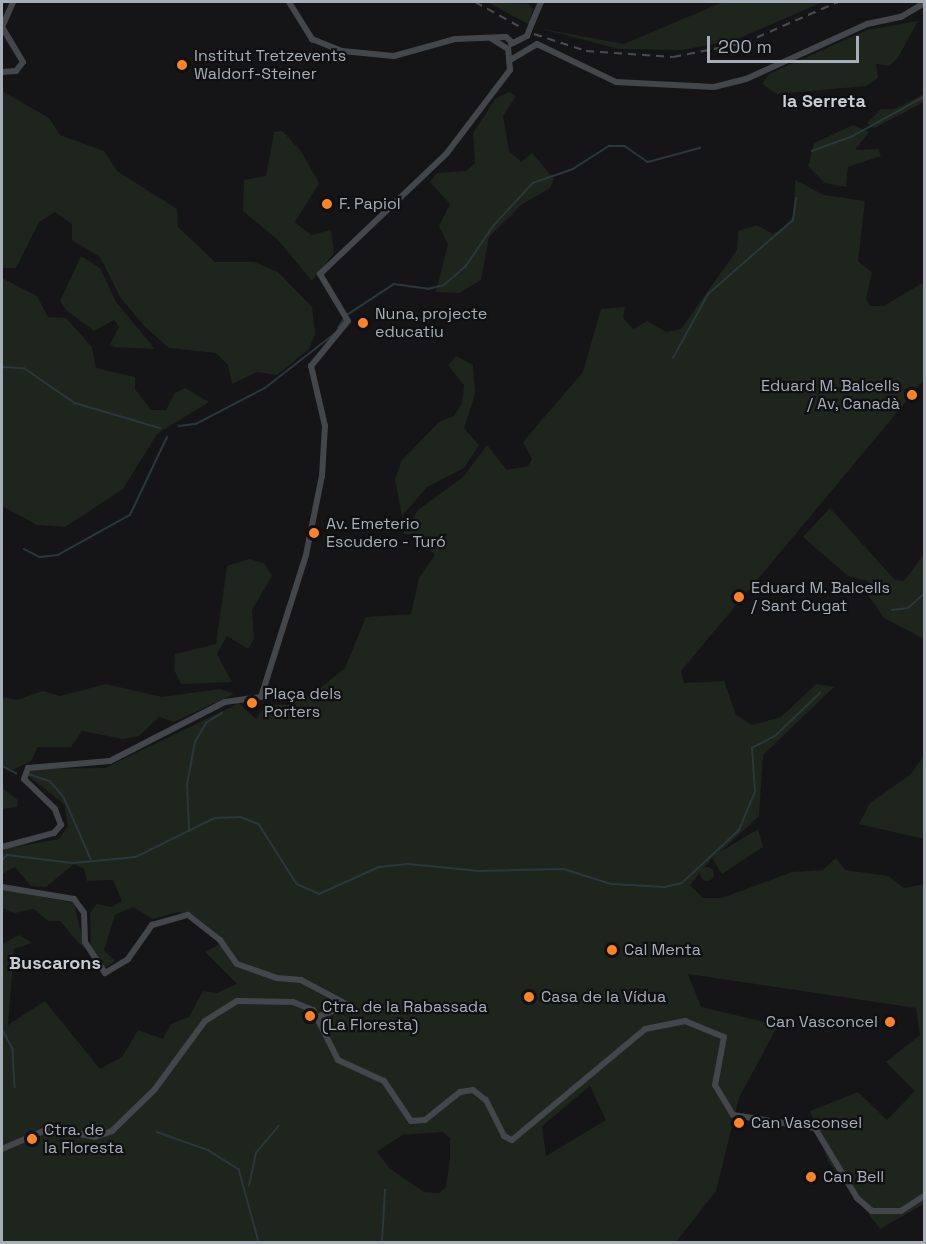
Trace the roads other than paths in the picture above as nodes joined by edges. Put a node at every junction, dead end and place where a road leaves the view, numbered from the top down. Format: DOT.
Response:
graph roads {
  1 [pos="13,2"];
  2 [pos="289,2"];
  3 [pos="540,2"];
  4 [pos="924,3"];
  5 [pos="2,24"];
  6 [pos="492,39"];
  7 [pos="520,40"];
  8 [pos="508,49"];
  9 [pos="512,62"];
  10 [pos="2,72"];
  11 [pos="2,847"];
  12 [pos="2,887"];
  13 [pos="319,1016"];
  14 [pos="2,1149"];
  15 [pos="924,1196"];
  1 -- 5 [label="street"];
  2 -- 6 [label="street"];
  3 -- 7 [label="street, bridge"];
  4 -- 9 [label="street"];
  5 -- 10 [label="street"];
  6 -- 7 [label="street"];
  6 -- 8 [label="street"];
  7 -- 8 [label="street"];
  8 -- 9 [label="street"];
  9 -- 11 [label="street"];
  12 -- 13 [label="street"];
  13 -- 14 [label="street"];
  13 -- 15 [label="street"];
}
